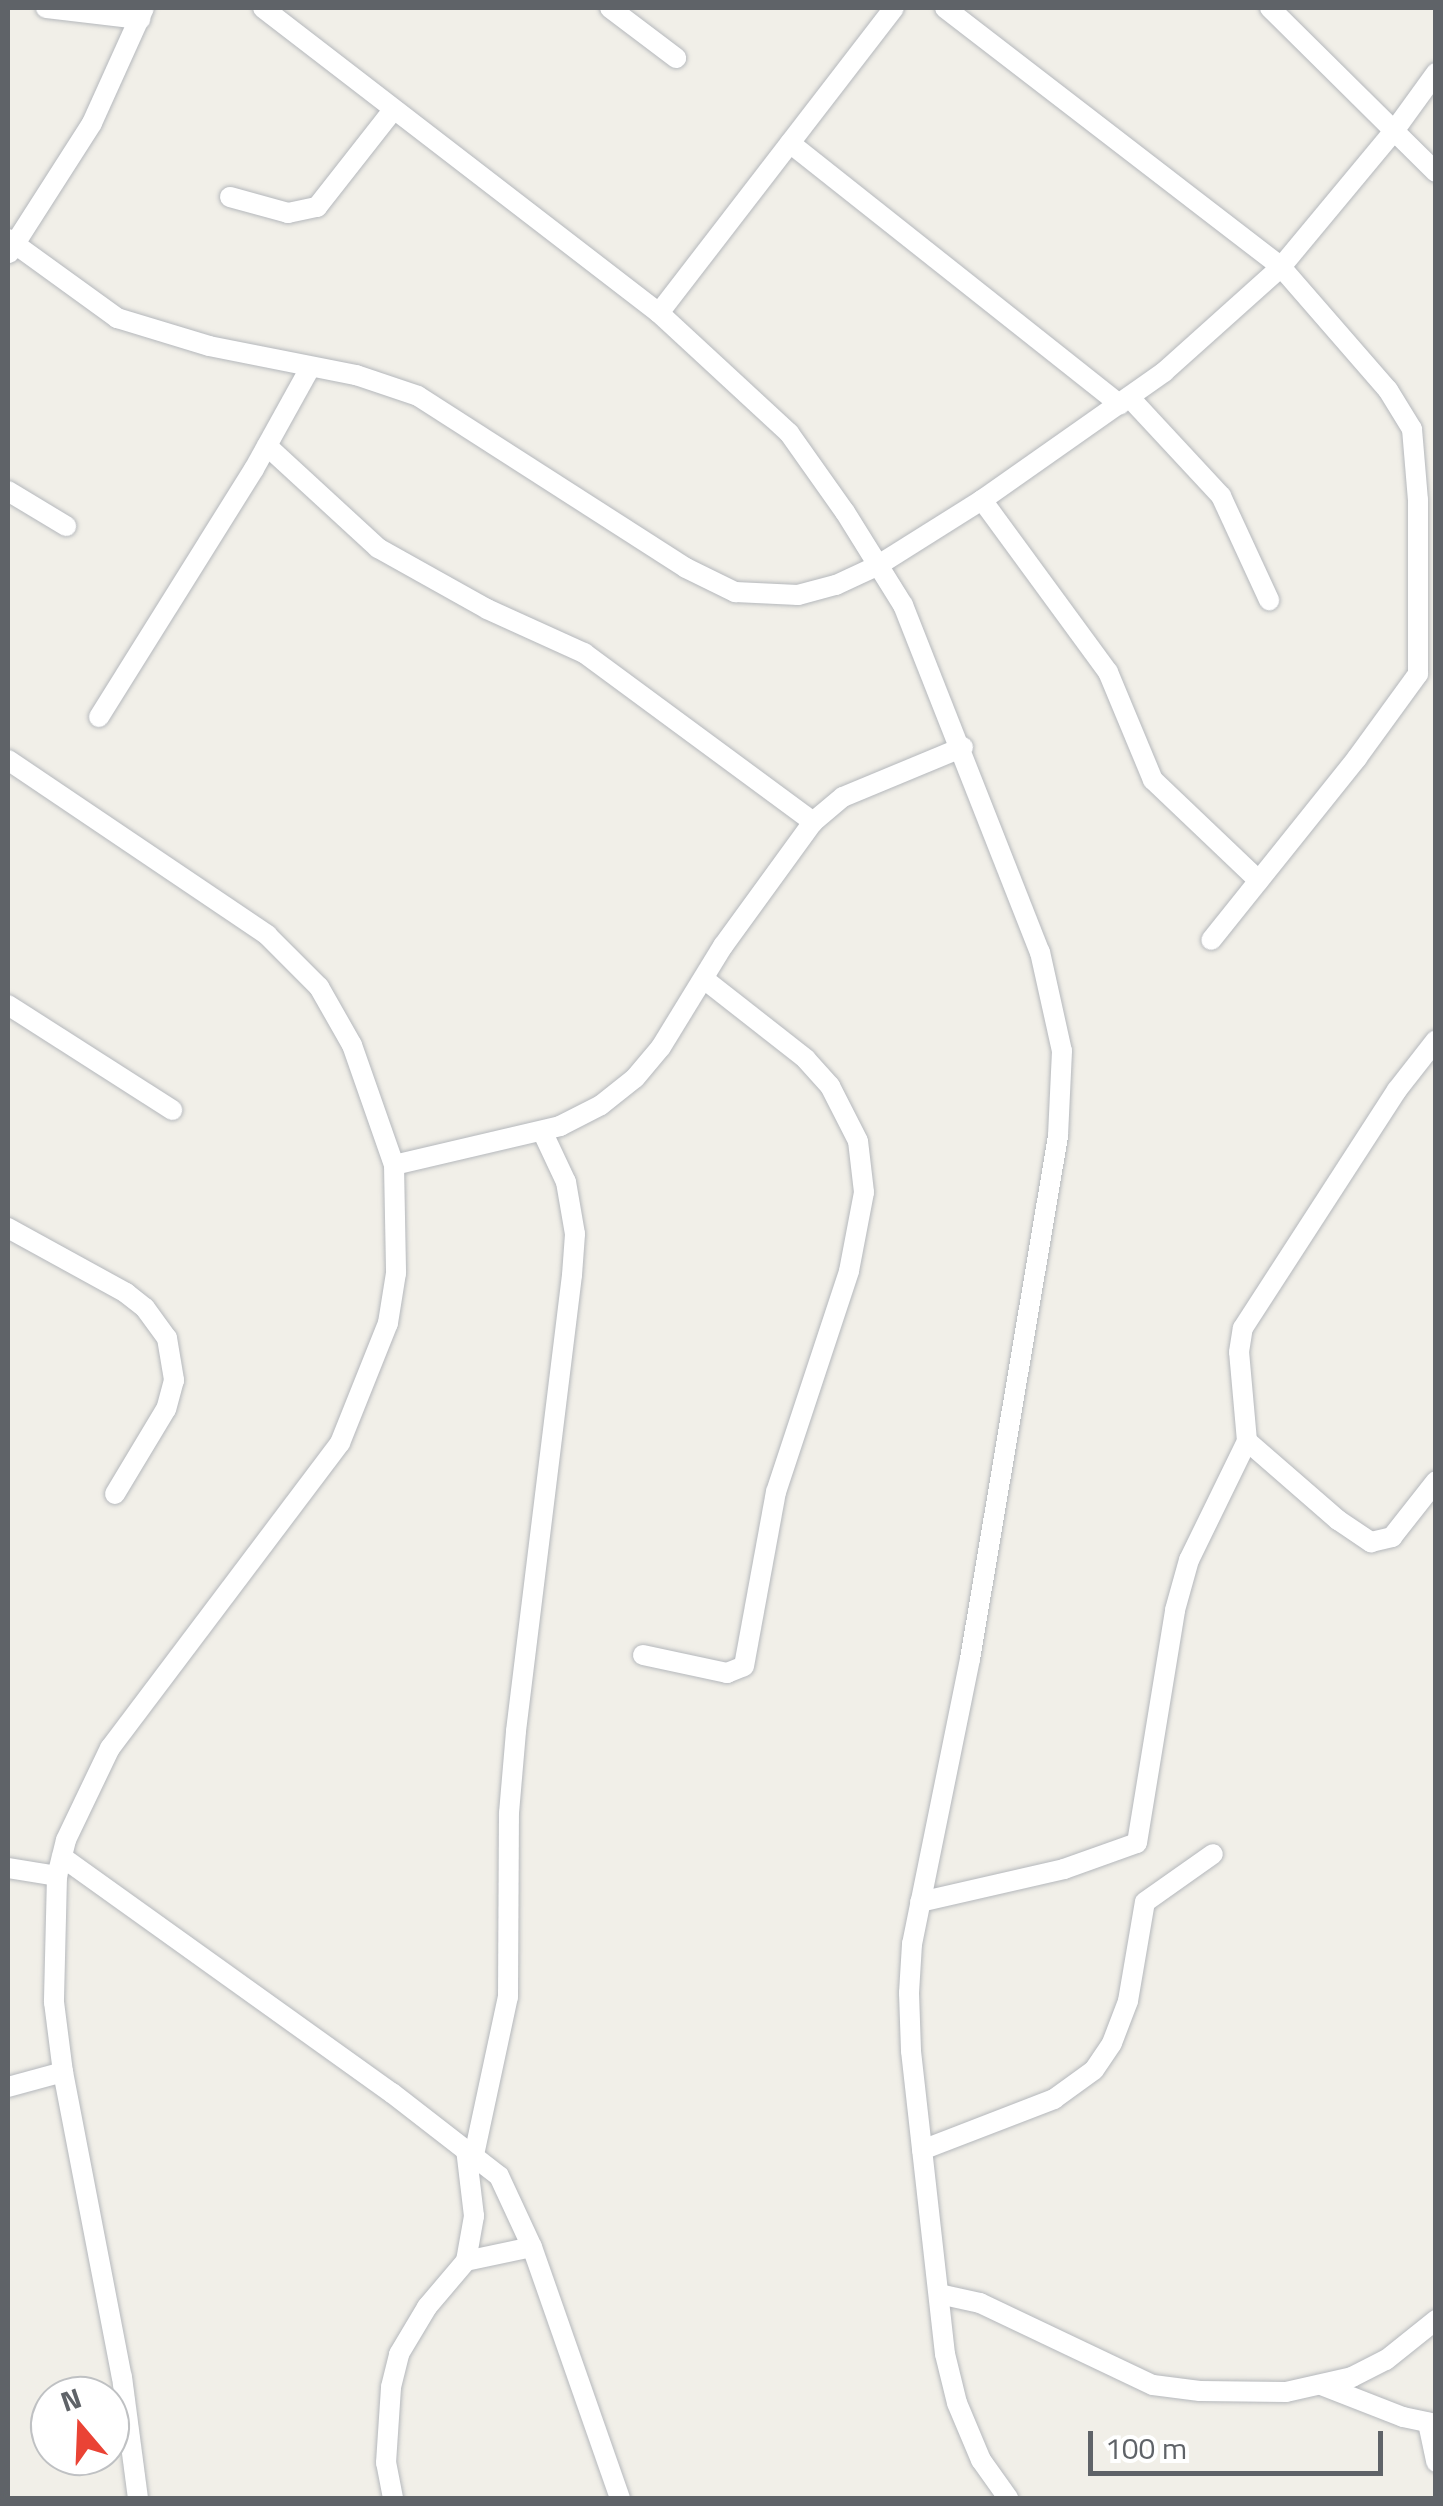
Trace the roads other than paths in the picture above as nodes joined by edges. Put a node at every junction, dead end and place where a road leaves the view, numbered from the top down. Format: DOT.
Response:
graph roads {
  1 [pos="46,8"];
  2 [pos="263,8"];
  3 [pos="610,8"];
  4 [pos="894,8"];
  5 [pos="945,8"];
  6 [pos="1270,8"];
  7 [pos="142,13"];
  8 [pos="676,58"];
  9 [pos="1436,73"];
  10 [pos="394,110"];
  11 [pos="1394,131"];
  12 [pos="790,143"];
  13 [pos="1436,172"];
  14 [pos="230,198"];
  15 [pos="10,246"];
  16 [pos="1280,267"];
  17 [pos="659,313"];
  18 [pos="310,368"];
  19 [pos="1125,401"];
  20 [pos="266,446"];
  21 [pos="1415,448"];
  22 [pos="1436,458"];
  23 [pos="8,491"];
  24 [pos="982,500"];
  25 [pos="66,526"];
  26 [pos="877,566"];
  27 [pos="1270,600"];
  28 [pos="100,716"];
  29 [pos="962,747"];
  30 [pos="8,760"];
  31 [pos="813,822"];
  32 [pos="1259,880"];
  33 [pos="1211,940"];
  34 [pos="704,979"];
  35 [pos="8,1005"];
  36 [pos="1436,1040"];
  37 [pos="172,1110"];
  38 [pos="542,1130"];
  39 [pos="394,1165"];
  40 [pos="8,1228"];
  41 [pos="1247,1441"];
  42 [pos="1436,1481"];
  43 [pos="115,1494"];
  44 [pos="643,1655"];
  45 [pos="1213,1854"];
  46 [pos="59,1866"];
  47 [pos="8,1868"];
  48 [pos="920,1902"];
  49 [pos="63,2072"];
  50 [pos="8,2087"];
  51 [pos="922,2150"];
  52 [pos="470,2152"];
  53 [pos="532,2247"];
  54 [pos="466,2261"];
  55 [pos="939,2294"];
  56 [pos="1436,2320"];
  57 [pos="1321,2386"];
  58 [pos="1432,2424"];
  59 [pos="1436,2462"];
  60 [pos="138,2498"];
  61 [pos="392,2498"];
  62 [pos="620,2498"];
  63 [pos="1008,2498"];
  1 -- 7 [label="street"];
  2 -- 10 [label="street"];
  3 -- 8 [label="street"];
  4 -- 12 [label="street"];
  5 -- 16 [label="street"];
  6 -- 11 [label="street"];
  7 -- 15 [label="street"];
  9 -- 11 [label="street"];
  10 -- 14 [label="street"];
  10 -- 17 [label="street"];
  11 -- 13 [label="street"];
  11 -- 16 [label="street"];
  12 -- 17 [label="street"];
  12 -- 19 [label="street"];
  15 -- 18 [label="street"];
  16 -- 19 [label="street"];
  16 -- 21 [label="street"];
  17 -- 26 [label="street"];
  18 -- 20 [label="street"];
  18 -- 26 [label="street"];
  19 -- 24 [label="street"];
  19 -- 27 [label="street"];
  20 -- 28 [label="street"];
  20 -- 31 [label="street"];
  21 -- 22 [label="street"];
  21 -- 32 [label="street"];
  23 -- 25 [label="street"];
  24 -- 26 [label="street"];
  24 -- 32 [label="street"];
  26 -- 29 [label="street"];
  29 -- 31 [label="street"];
  29 -- 48 [label="street"];
  30 -- 39 [label="street"];
  31 -- 34 [label="street"];
  32 -- 33 [label="street"];
  34 -- 38 [label="street"];
  34 -- 44 [label="street"];
  35 -- 37 [label="street"];
  36 -- 41 [label="street"];
  38 -- 39 [label="street"];
  38 -- 52 [label="street"];
  39 -- 46 [label="street"];
  40 -- 43 [label="street"];
  41 -- 42 [label="street"];
  41 -- 48 [label="street"];
  45 -- 51 [label="street"];
  46 -- 47 [label="street"];
  46 -- 49 [label="street"];
  46 -- 52 [label="street"];
  48 -- 51 [label="street"];
  49 -- 50 [label="street"];
  49 -- 60 [label="street"];
  51 -- 55 [label="street"];
  52 -- 53 [label="street"];
  52 -- 54 [label="street"];
  53 -- 54 [label="street"];
  53 -- 62 [label="street"];
  54 -- 61 [label="street"];
  55 -- 57 [label="street"];
  55 -- 63 [label="street"];
  56 -- 57 [label="street"];
  57 -- 58 [label="street"];
  58 -- 59 [label="street"];
}
